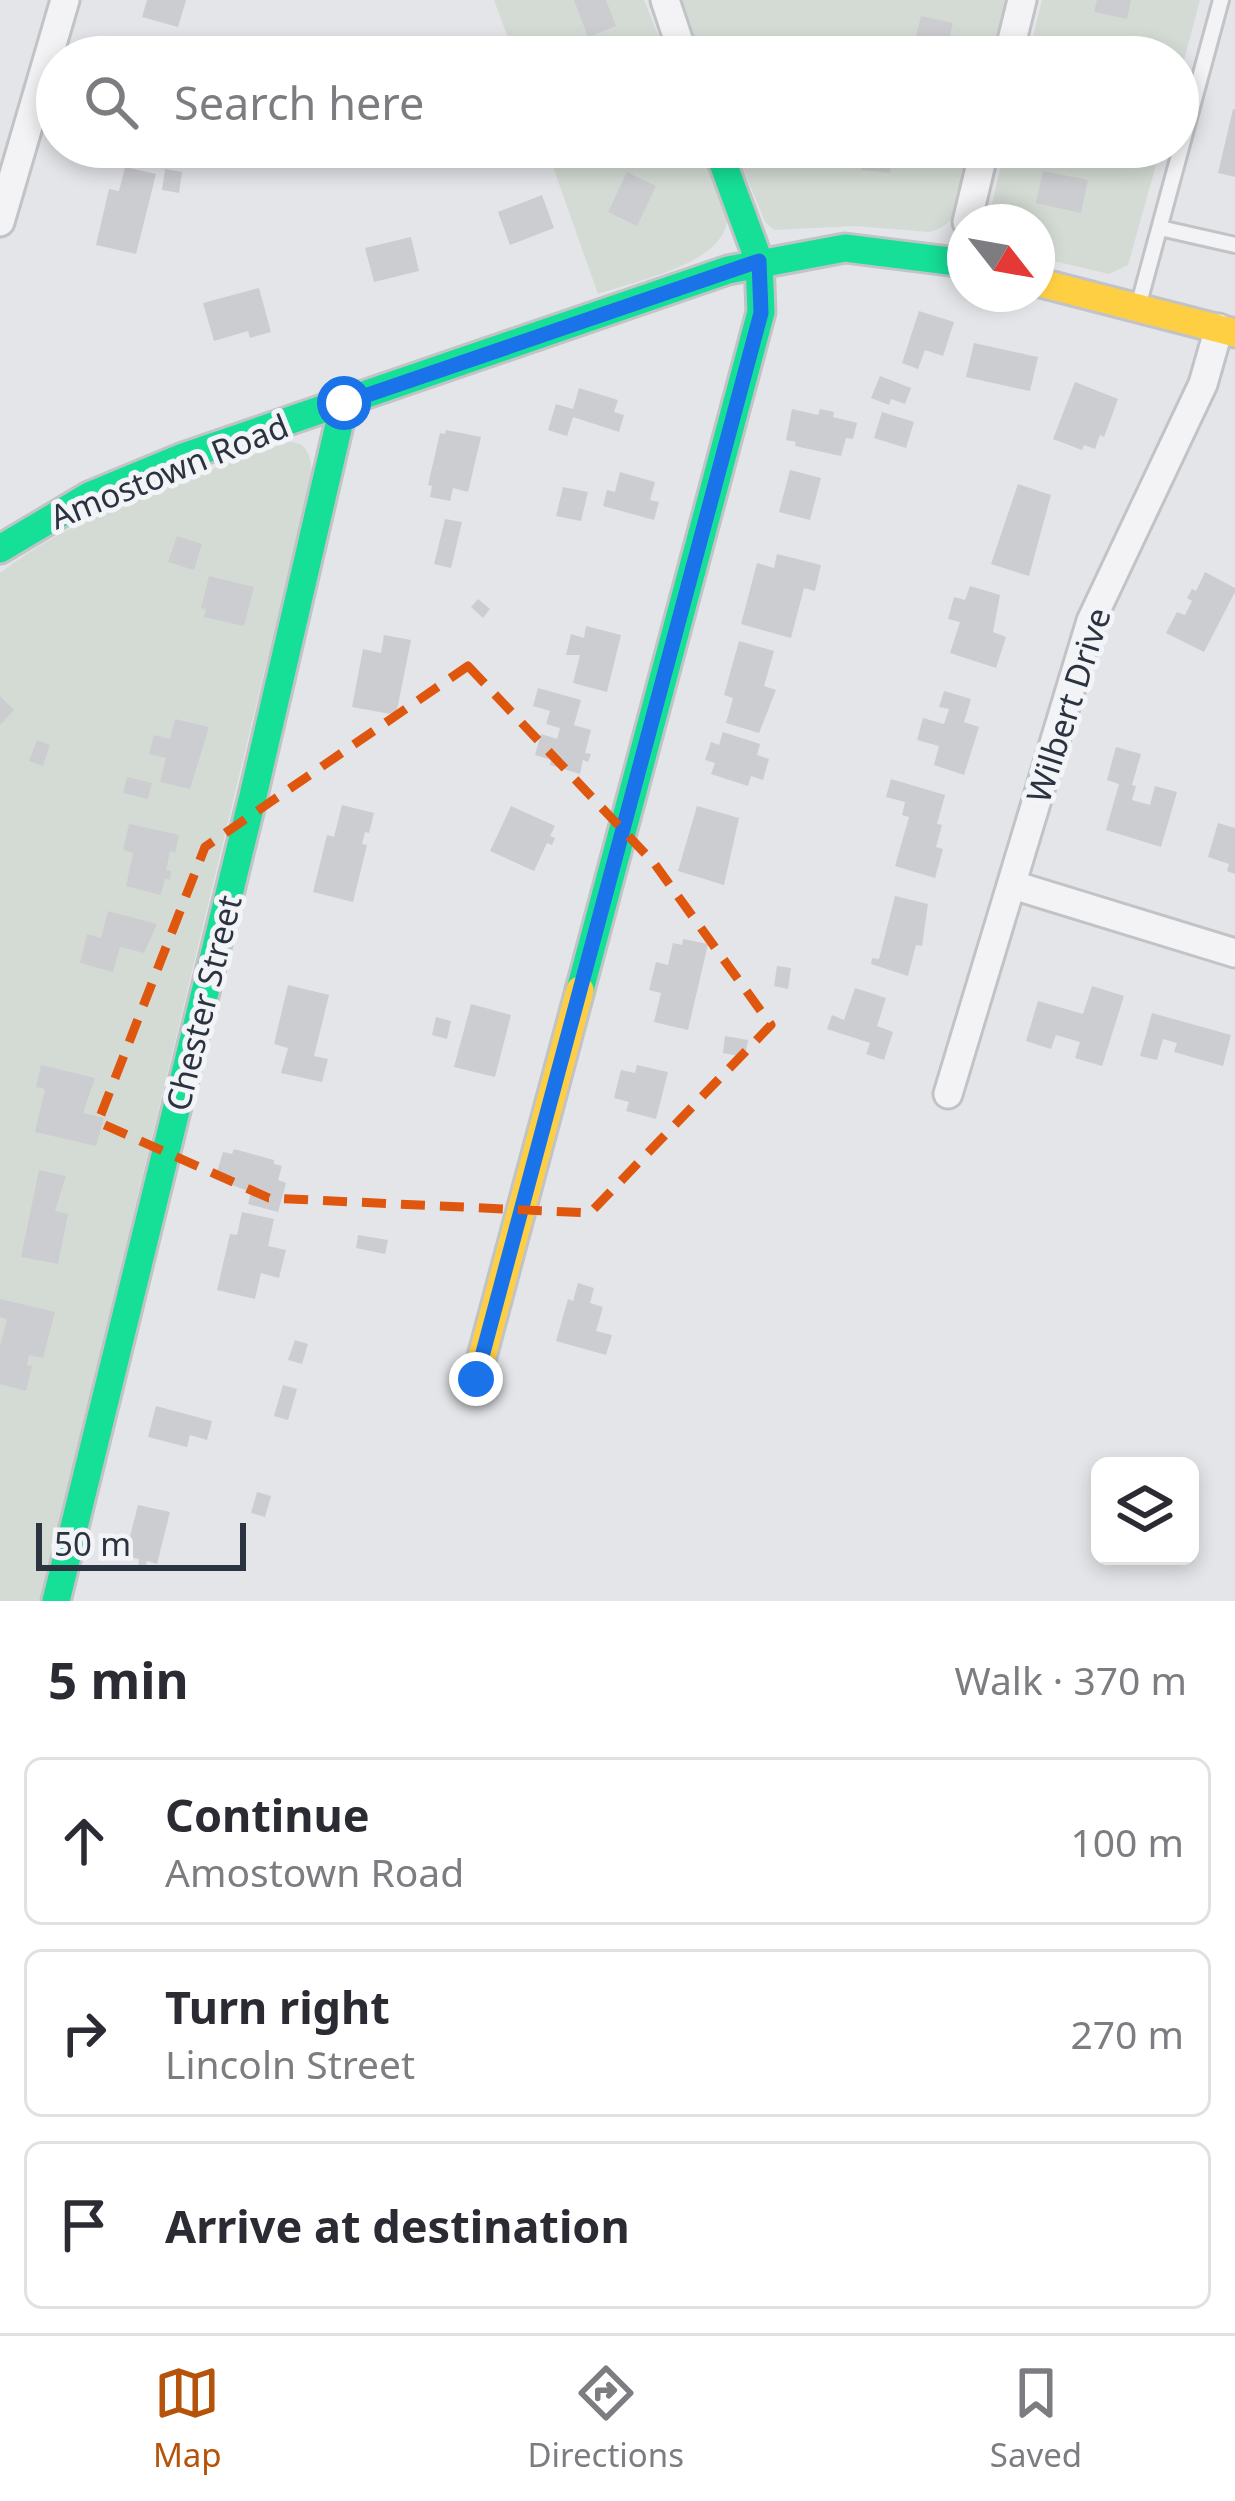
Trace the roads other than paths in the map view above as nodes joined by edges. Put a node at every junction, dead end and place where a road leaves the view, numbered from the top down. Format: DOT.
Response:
graph roads {
  1 [pos="65,0"];
  2 [pos="665,0"];
  3 [pos="1022,0"];
  4 [pos="1222,0"];
  5 [pos="55,36"];
  6 [pos="677,36"];
  7 [pos="1013,36"];
  8 [pos="1199,85"];
  9 [pos="36,99"];
  10 [pos="724,168"];
  11 [pos="980,168"];
  12 [pos="1176,168"];
  13 [pos="971,204"];
  14 [pos="0,223"];
  15 [pos="1160,228"];
  16 [pos="1235,245"];
  17 [pos="947,260"];
  18 [pos="759,261"];
  19 [pos="1055,287"];
  20 [pos="1137,308"];
  21 [pos="1227,331"];
  22 [pos="344,403"];
  23 [pos="0,548"];
  24 [pos="1013,885"];
  25 [pos="1235,953"];
  26 [pos="948,1094"];
  27 [pos="476,1379"];
  28 [pos="56,1601"];
  1 -- 5 [label="street"];
  2 -- 6 [label="street"];
  3 -- 7 [label="street"];
  4 -- 8 [label="lane"];
  9 -- 14 [label="street"];
  10 -- 18 [label="street"];
  11 -- 13 [label="street"];
  12 -- 15 [label="lane"];
  15 -- 16 [label="lane"];
  15 -- 20 [label="lane"];
  17 -- 18 [label="street, Amostown Road"];
  18 -- 22 [label="street, Amostown Road"];
  18 -- 27 [label="street"];
  19 -- 20 [label="street"];
  20 -- 21 [label="street"];
  21 -- 24 [label="street, Wilbert Drive"];
  22 -- 23 [label="street, Amostown Road"];
  22 -- 28 [label="street, Chester Street"];
  24 -- 25 [label="street"];
  24 -- 26 [label="street, Wilbert Drive"];
}
